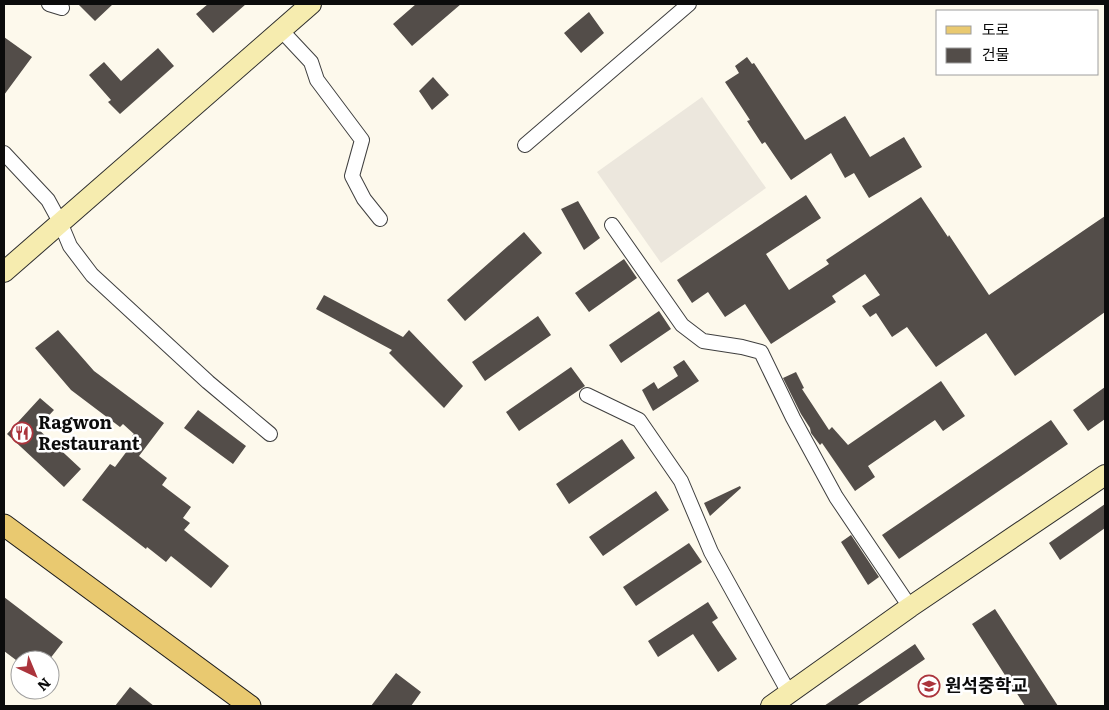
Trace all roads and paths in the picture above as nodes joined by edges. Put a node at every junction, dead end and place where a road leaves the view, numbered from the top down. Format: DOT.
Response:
graph roads {
  1 [pos="311,4"];
  2 [pos="689,4"];
  3 [pos="281,30"];
  4 [pos="525,145"];
  5 [pos="4,154"];
  6 [pos="380,219"];
  7 [pos="60,222"];
  8 [pos="612,225"];
  9 [pos="4,272"];
  10 [pos="586,395"];
  11 [pos="270,434"];
  12 [pos="1105,475"];
  13 [pos="4,525"];
  14 [pos="910,608"];
  15 [pos="789,693"];
  16 [pos="250,706"];
  17 [pos="771,706"];
  1 -- 3 [label="street"];
  2 -- 4 [label="street"];
  3 -- 6 [label="street"];
  3 -- 7 [label="street"];
  5 -- 7 [label="street"];
  7 -- 9 [label="street"];
  7 -- 11 [label="street"];
  8 -- 14 [label="street"];
  10 -- 15 [label="street"];
  12 -- 14 [label="street"];
  13 -- 16 [label="main road"];
  14 -- 15 [label="street"];
  15 -- 17 [label="street"];
}
